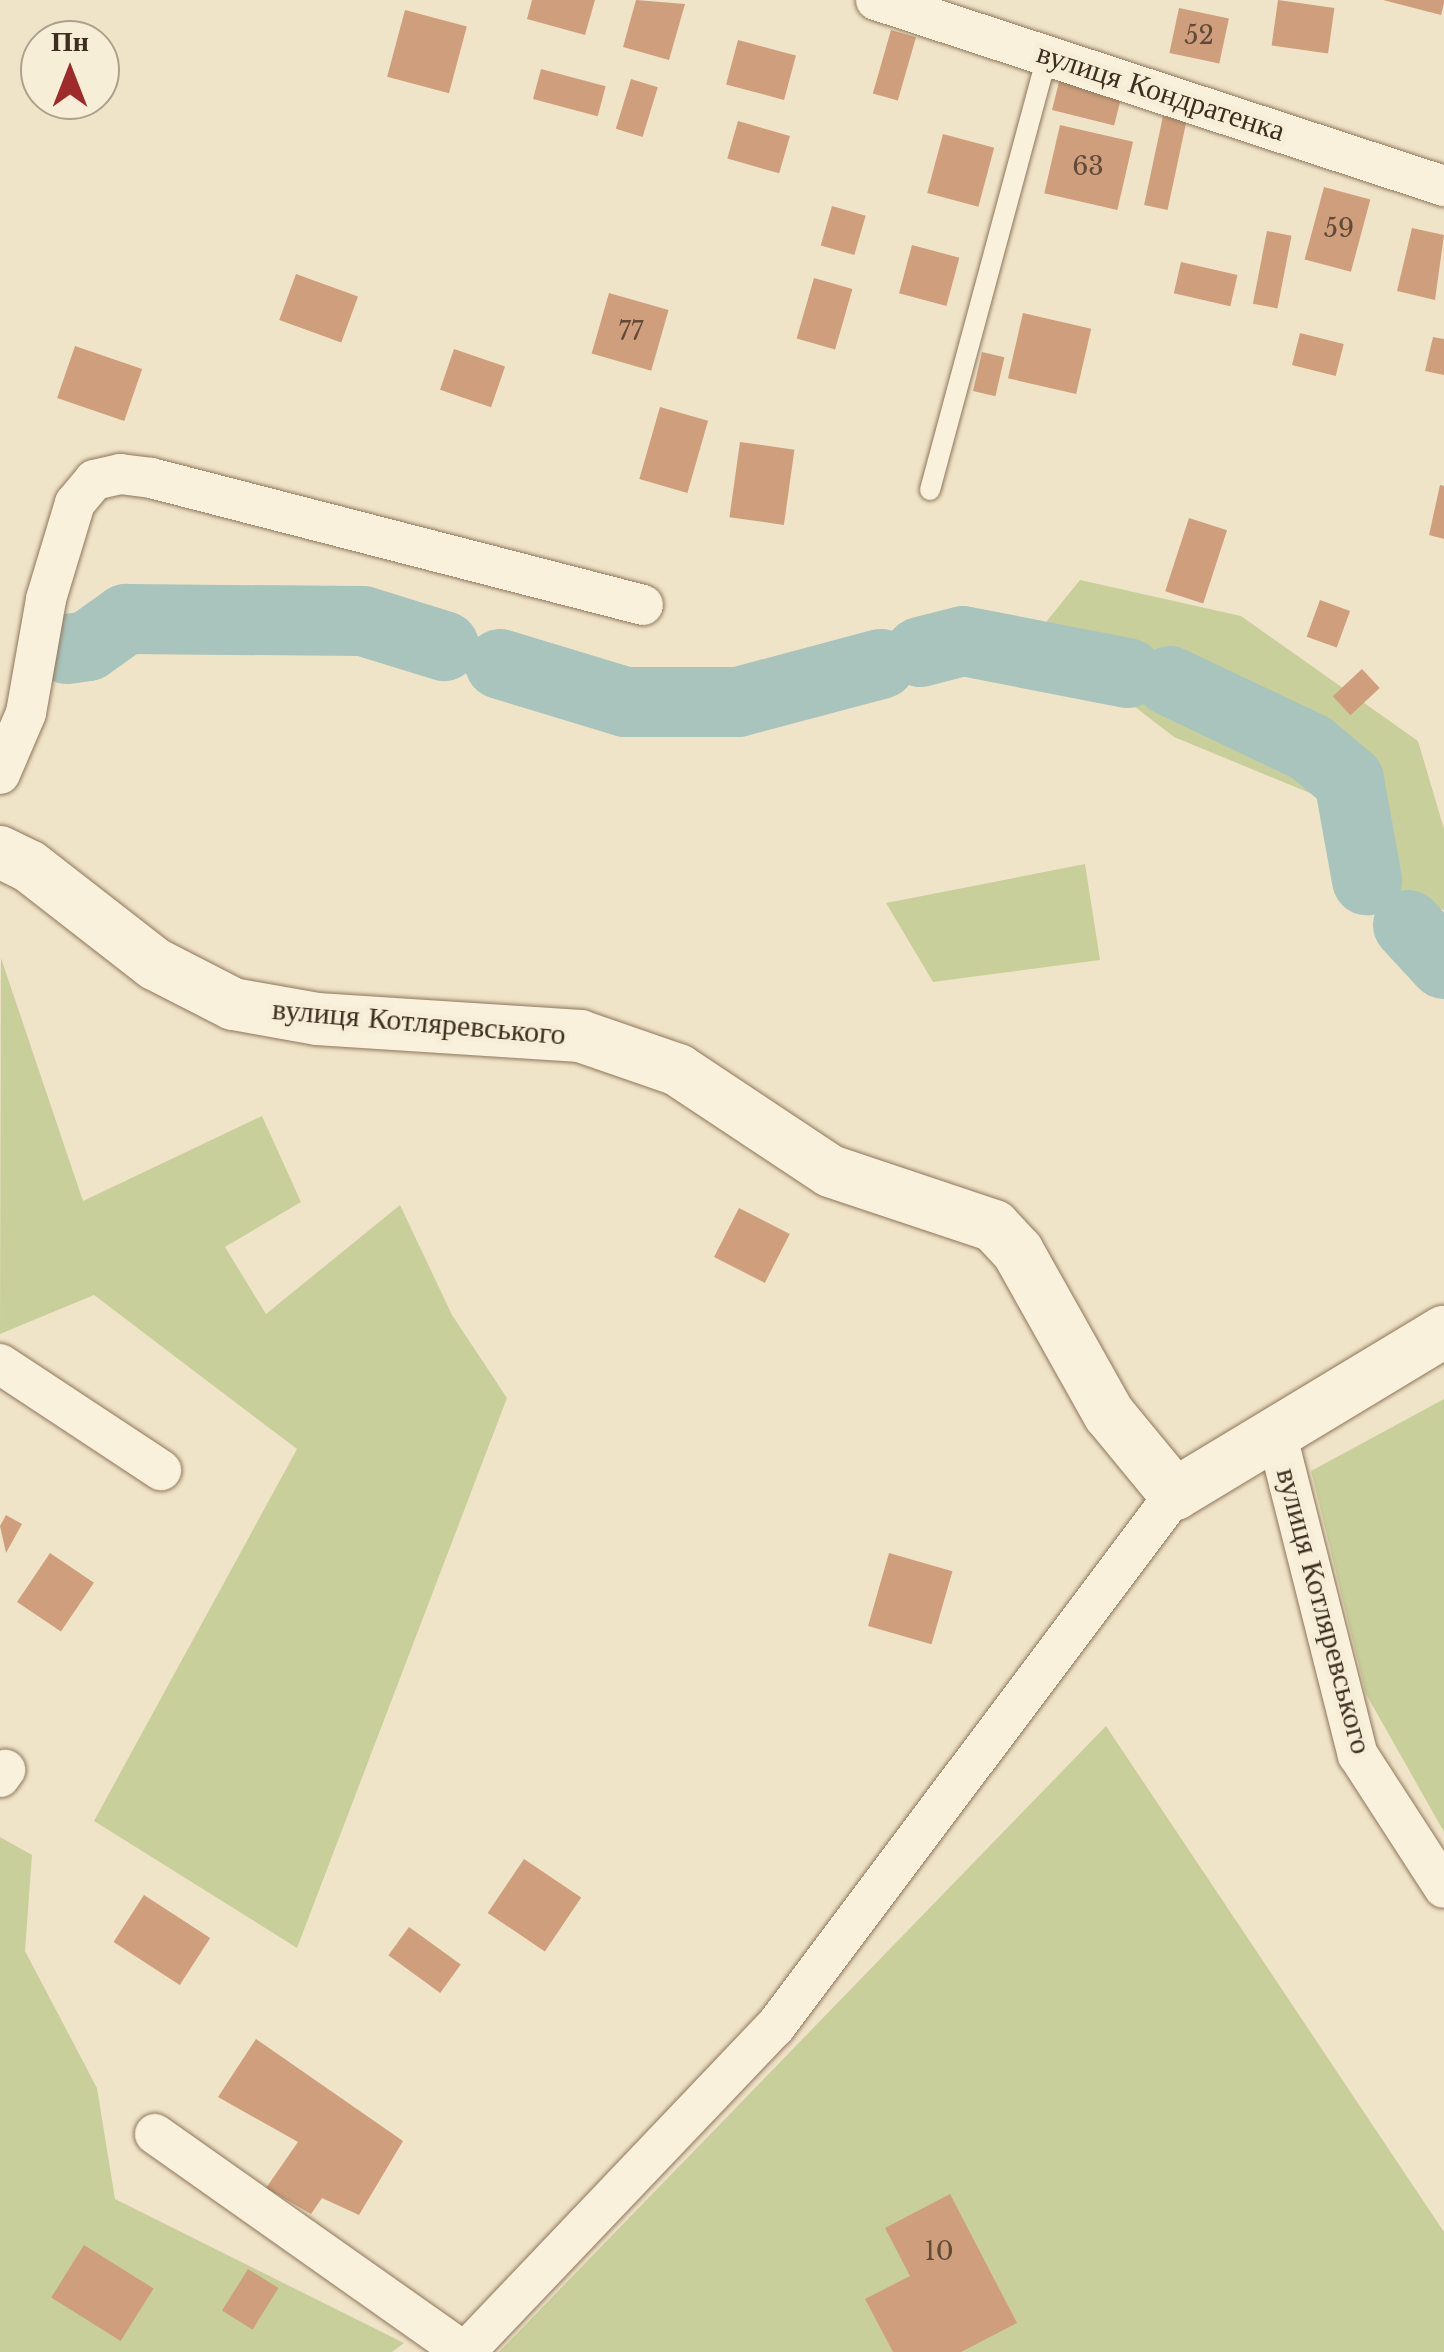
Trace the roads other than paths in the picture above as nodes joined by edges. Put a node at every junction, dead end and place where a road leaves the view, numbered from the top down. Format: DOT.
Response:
graph roads {
  1 [pos="876,0"];
  2 [pos="1048,54"];
  3 [pos="1444,186"];
  4 [pos="930,490"];
  5 [pos="643,605"];
  6 [pos="0,774"];
  7 [pos="0,852"];
  8 [pos="1444,1332"];
  9 [pos="0,1364"];
  10 [pos="1276,1432"];
  11 [pos="162,1470"];
  12 [pos="1175,1494"];
  13 [pos="1444,1888"];
  14 [pos="155,2134"];
  15 [pos="464,2352"];
  1 -- 2 [label="street, вулиця Кондратенка"];
  2 -- 3 [label="street, вулиця Кондратенка"];
  2 -- 4 [label="lane"];
  5 -- 6 [label="street"];
  7 -- 12 [label="street, вулиця Котляревського"];
  8 -- 10 [label="street"];
  9 -- 11 [label="street"];
  10 -- 12 [label="street"];
  10 -- 13 [label="street, вулиця Котляревського"];
  12 -- 15 [label="street"];
  14 -- 15 [label="street"];
}
